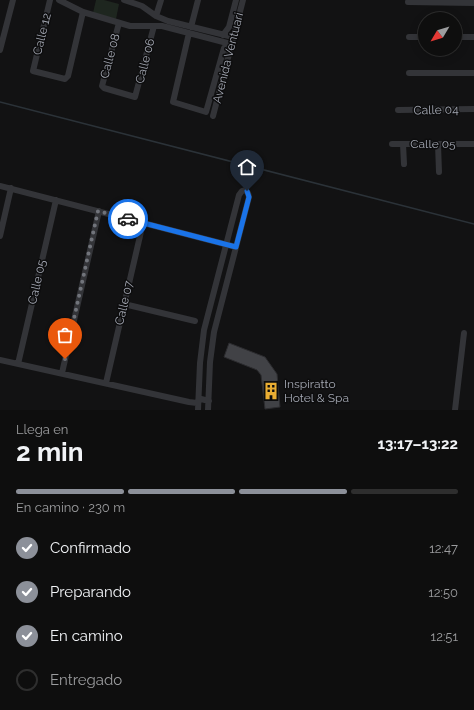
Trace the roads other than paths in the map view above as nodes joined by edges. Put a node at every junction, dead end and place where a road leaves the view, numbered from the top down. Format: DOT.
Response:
graph roads {
  1 [pos="13,0"];
  2 [pos="50,0"];
  3 [pos="62,0"];
  4 [pos="124,0"];
  5 [pos="161,0"];
  6 [pos="198,0"];
  7 [pos="236,0"];
  8 [pos="243,0"];
  9 [pos="408,2"];
  10 [pos="474,3"];
  11 [pos="84,12"];
  12 [pos="156,16"];
  13 [pos="119,23"];
  14 [pos="167,24"];
  15 [pos="154,26"];
  16 [pos="190,30"];
  17 [pos="223,35"];
  18 [pos="233,37"];
  19 [pos="409,37"];
  20 [pos="418,37"];
  21 [pos="462,37"];
  22 [pos="474,37"];
  23 [pos="231,44"];
  24 [pos="224,48"];
  25 [pos="0,50"];
  26 [pos="409,73"];
  27 [pos="474,73"];
  28 [pos="136,96"];
  29 [pos="474,109"];
  30 [pos="398,110"];
  31 [pos="213,116"];
  32 [pos="392,144"];
  33 [pos="403,144"];
  34 [pos="438,144"];
  35 [pos="474,144"];
  36 [pos="404,164"];
  37 [pos="439,172"];
  38 [pos="0,186"];
  39 [pos="10,188"];
  40 [pos="56,200"];
  41 [pos="98,211"];
  42 [pos="143,223"];
  43 [pos="0,236"];
  44 [pos="226,245"];
  45 [pos="236,247"];
  46 [pos="124,304"];
  47 [pos="195,321"];
  48 [pos="464,333"];
  49 [pos="0,360"];
  50 [pos="18,364"];
  51 [pos="62,373"];
  52 [pos="106,383"];
  53 [pos="209,401"];
  54 [pos="197,403"];
  55 [pos="198,410"];
  56 [pos="208,410"];
  57 [pos="455,410"];
  1 -- 25 [label="street"];
  2 -- 11 [label="street, Calle 12"];
  3 -- 11 [label="street"];
  4 -- 12 [label="street"];
  5 -- 12 [label="street"];
  6 -- 16 [label="street"];
  7 -- 17 [label="street"];
  8 -- 18 [label="street, Avenida Ventuari"];
  9 -- 10 [label="street"];
  11 -- 13 [label="street"];
  12 -- 14 [label="street"];
  13 -- 15 [label="street"];
  13 -- 28 [label="street, Calle 08"];
  14 -- 15 [label="street"];
  14 -- 16 [label="street"];
  15 -- 28 [label="street, Calle 06"];
  16 -- 17 [label="street"];
  16 -- 23 [label="street"];
  16 -- 24 [label="street"];
  17 -- 18 [label="street"];
  18 -- 23 [label="street, Avenida Ventuari"];
  19 -- 20 [label="street"];
  21 -- 22 [label="street"];
  23 -- 31 [label="street, Avenida Ventuari"];
  26 -- 27 [label="street"];
  29 -- 30 [label="street, Calle 04"];
  32 -- 33 [label="street, Calle 05"];
  33 -- 34 [label="street, Calle 05"];
  33 -- 36 [label="street"];
  34 -- 35 [label="street, Calle 05"];
  34 -- 37 [label="street"];
  38 -- 39 [label="street"];
  39 -- 40 [label="street"];
  39 -- 43 [label="street"];
  40 -- 41 [label="street"];
  40 -- 50 [label="street, Calle 05"];
  41 -- 42 [label="street"];
  41 -- 51 [label="street"];
  42 -- 44 [label="street"];
  42 -- 46 [label="street, Calle 07"];
  44 -- 45 [label="street"];
  44 -- 45 [label="street"];
  44 -- 54 [label="street"];
  45 -- 53 [label="street"];
  46 -- 47 [label="street"];
  46 -- 52 [label="street, Calle 07"];
  48 -- 57 [label="street"];
  49 -- 50 [label="street"];
  50 -- 51 [label="street"];
  51 -- 52 [label="street"];
  52 -- 54 [label="street"];
  53 -- 54 [label="street"];
  53 -- 56 [label="street"];
  54 -- 55 [label="street"];
}
